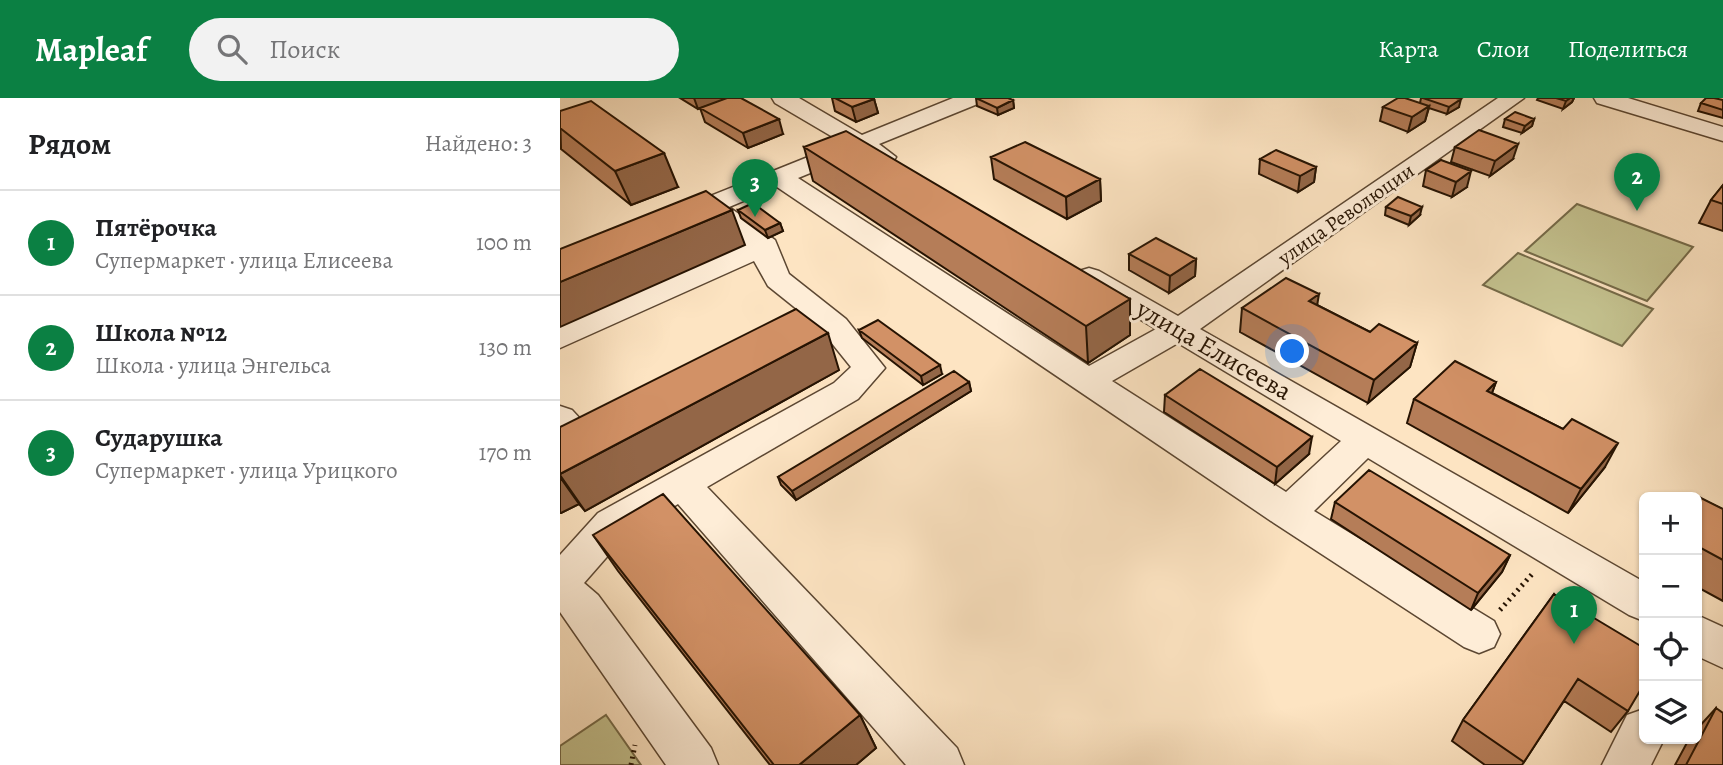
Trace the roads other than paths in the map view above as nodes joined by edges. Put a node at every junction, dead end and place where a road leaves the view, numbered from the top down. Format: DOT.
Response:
graph roads {
  1 [pos="783,98"];
  2 [pos="972,98"];
  3 [pos="1513,98"];
  4 [pos="1605,98"];
  5 [pos="1723,134"];
  6 [pos="862,144"];
  7 [pos="909,172"];
  8 [pos="780,178"];
  9 [pos="710,206"];
  10 [pos="660,226"];
  11 [pos="765,246"];
  12 [pos="1061,261"];
  13 [pos="1178,330"];
  14 [pos="560,338"];
  15 [pos="1088,381"];
  16 [pos="628,417"];
  17 [pos="560,418"];
  18 [pos="1365,439"];
  19 [pos="681,484"];
  20 [pos="1288,513"];
  21 [pos="560,587"];
  22 [pos="1639,600"];
  23 [pos="1479,634"];
  24 [pos="1702,637"];
  25 [pos="1723,649"];
  26 [pos="1639,740"];
  27 [pos="929,762"];
  28 [pos="694,765"];
  29 [pos="1626,765"];
  1 -- 6 [label="street"];
  2 -- 6 [label="street"];
  3 -- 13 [label="street, улица Революции"];
  4 -- 5 [label="street"];
  6 -- 7 [label="street"];
  6 -- 8 [label="street"];
  8 -- 9 [label="street"];
  8 -- 15 [label="street"];
  9 -- 10 [label="street"];
  9 -- 11 [label="street"];
  11 -- 14 [label="street"];
  11 -- 19 [label="street"];
  12 -- 13 [label="street, улица Елисеева"];
  13 -- 15 [label="street, улица Революции"];
  13 -- 18 [label="street, улица Елисеева"];
  15 -- 20 [label="street"];
  16 -- 17 [label="street"];
  18 -- 20 [label="street"];
  18 -- 22 [label="street, улица Елисеева"];
  19 -- 21 [label="street"];
  19 -- 27 [label="street"];
  20 -- 23 [label="street"];
  21 -- 28 [label="street"];
  24 -- 25 [label="street"];
  26 -- 29 [label="street"];
}
